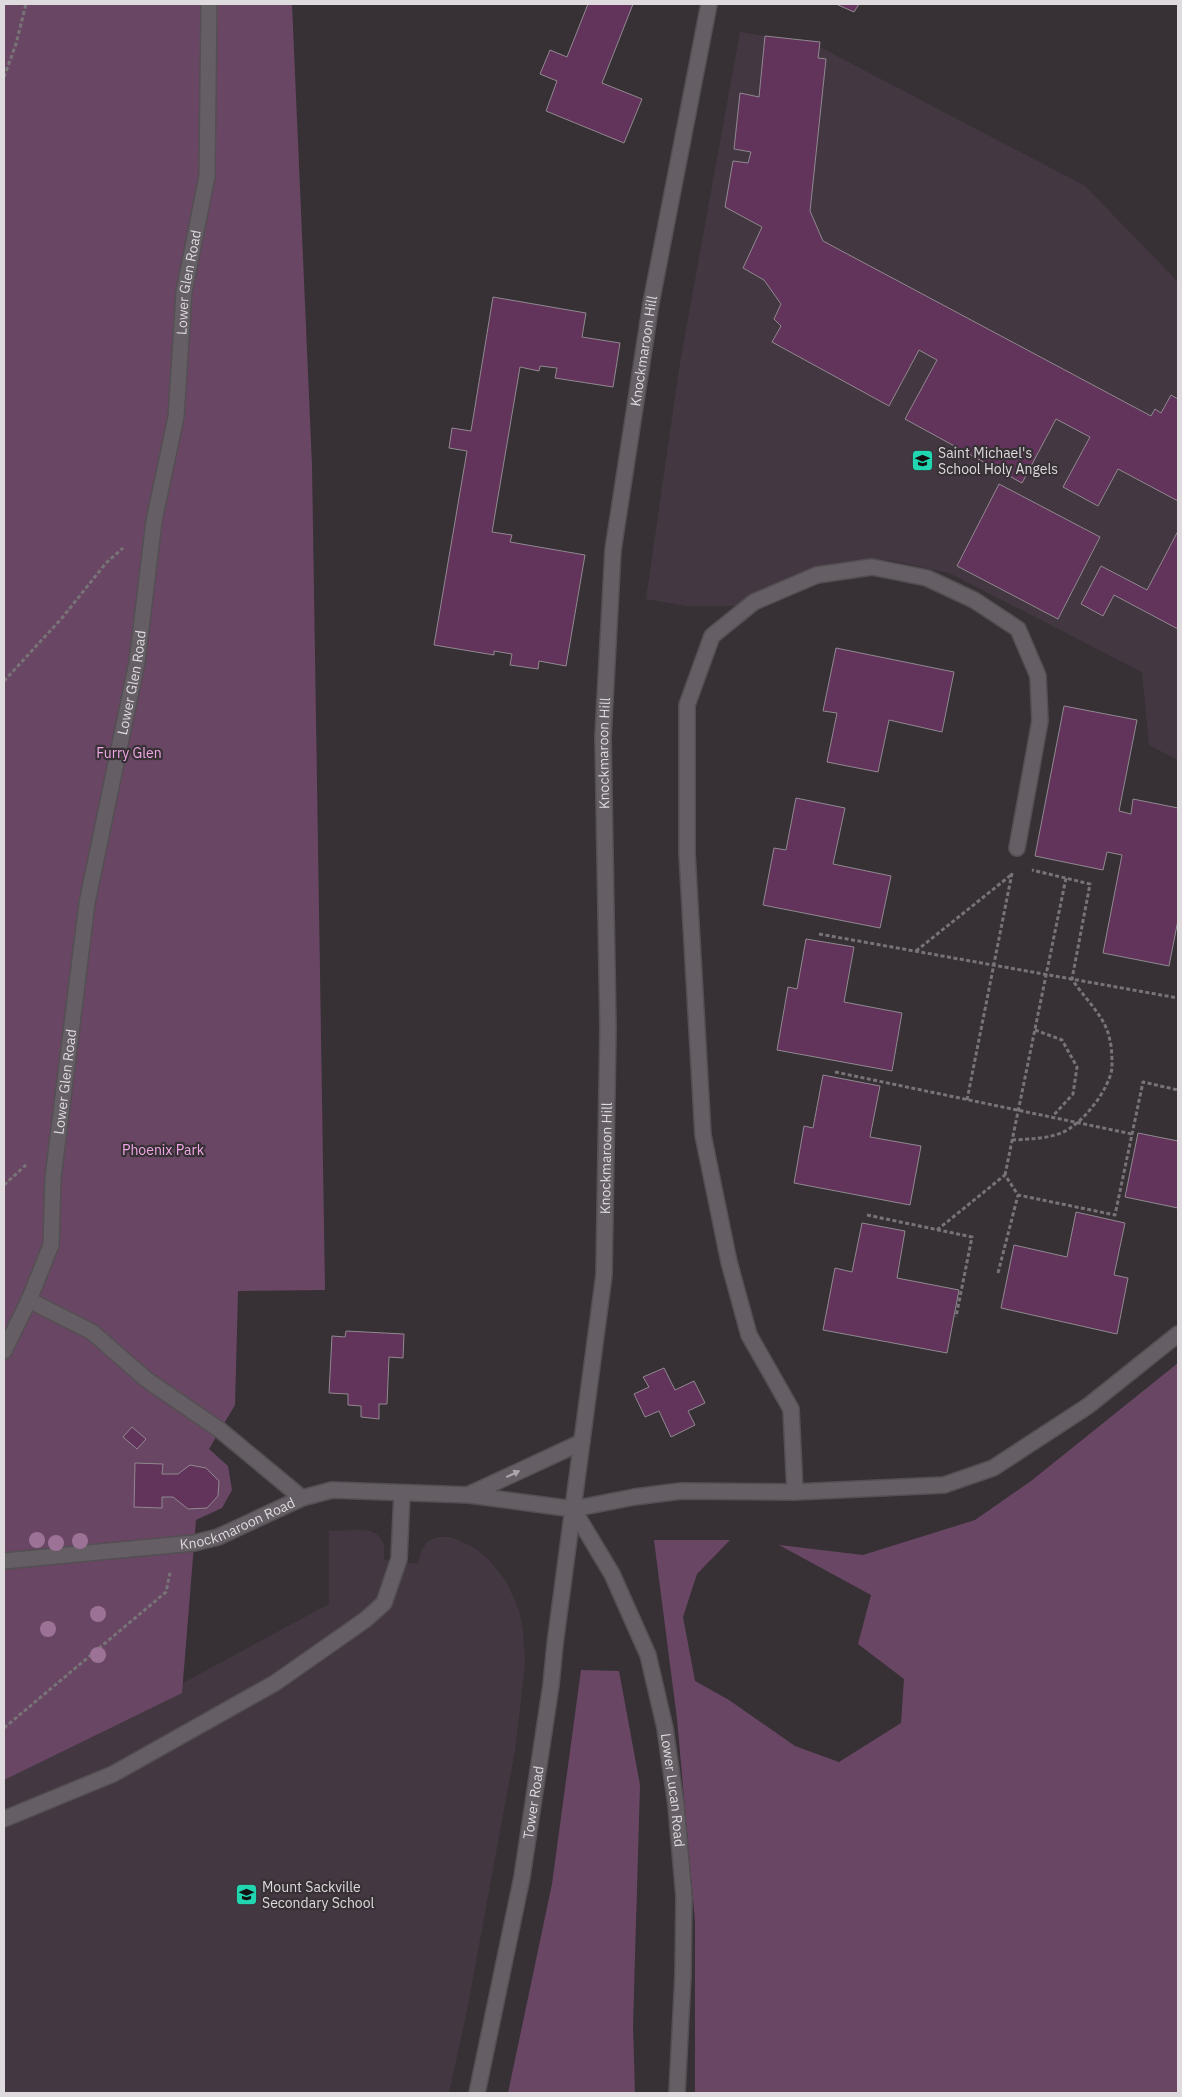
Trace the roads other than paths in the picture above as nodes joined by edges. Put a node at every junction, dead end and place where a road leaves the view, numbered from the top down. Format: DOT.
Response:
graph roads {
  1 [pos="209,4"];
  2 [pos="709,4"];
  3 [pos="1017,848"];
  4 [pos="29,1300"];
  5 [pos="1178,1334"];
  6 [pos="4,1351"];
  7 [pos="582,1442"];
  8 [pos="795,1492"];
  9 [pos="402,1494"];
  10 [pos="468,1494"];
  11 [pos="302,1498"];
  12 [pos="573,1509"];
  13 [pos="4,1561"];
  14 [pos="4,1819"];
  15 [pos="477,2093"];
  16 [pos="677,2093"];
  1 -- 4 [label="street, Lower Glen Road"];
  2 -- 7 [label="street, Knockmaroon Hill"];
  3 -- 8 [label="street"];
  4 -- 6 [label="street, Lower Glen Road"];
  4 -- 11 [label="street"];
  5 -- 8 [label="street, Knockmaroon Road"];
  10 -- 7 [label="street, Knockmaroon Road, one-way"];
  7 -- 12 [label="street, Knockmaroon Hill"];
  8 -- 12 [label="street, Knockmaroon Road"];
  9 -- 10 [label="street, Knockmaroon Road"];
  9 -- 11 [label="street, Knockmaroon Road"];
  9 -- 14 [label="street"];
  10 -- 12 [label="street, Knockmaroon Road"];
  11 -- 13 [label="street, Knockmaroon Road"];
  12 -- 15 [label="street, Tower Road"];
  12 -- 16 [label="street, Lower Lucan Road"];
}
